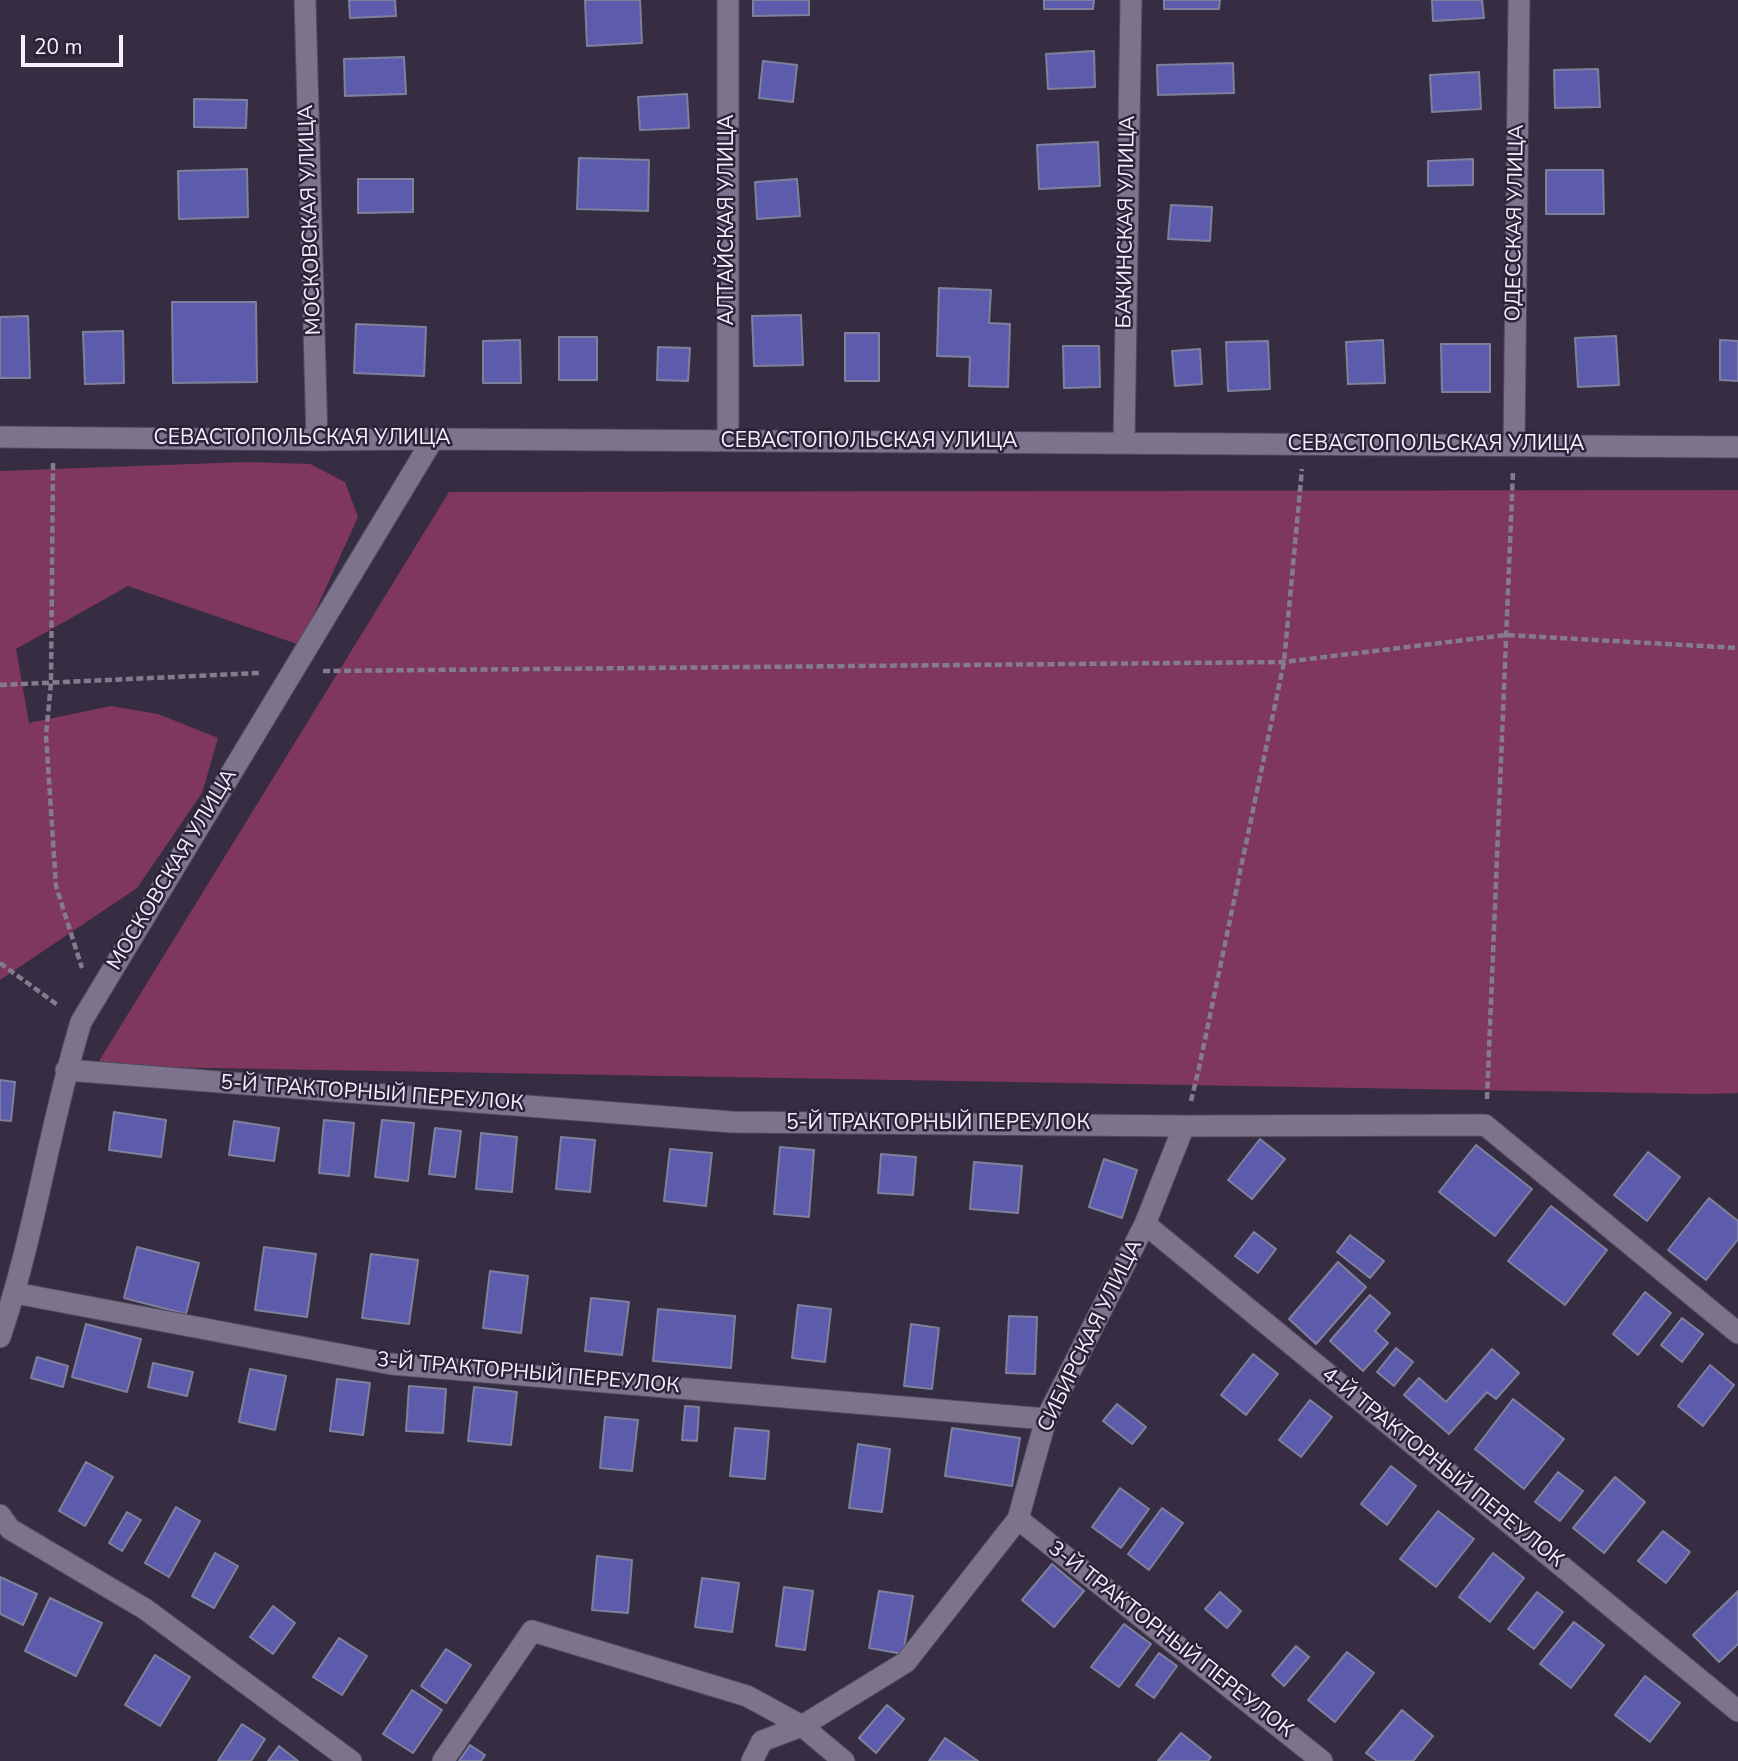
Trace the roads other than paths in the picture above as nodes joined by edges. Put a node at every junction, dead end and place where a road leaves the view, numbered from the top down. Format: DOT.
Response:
graph roads {
  1 [pos="305,0"];
  2 [pos="728,0"];
  3 [pos="1130,0"];
  4 [pos="1519,0"];
  5 [pos="0,437"];
  6 [pos="433,439"];
  7 [pos="317,440"];
  8 [pos="728,441"];
  9 [pos="1124,443"];
  10 [pos="1514,446"];
  11 [pos="1738,447"];
  12 [pos="66,1070"];
  13 [pos="1184,1126"];
  14 [pos="1145,1224"];
  15 [pos="15,1293"];
  16 [pos="1738,1333"];
  17 [pos="0,1338"];
  18 [pos="1046,1419"];
  19 [pos="1018,1519"];
  20 [pos="3,1527"];
  21 [pos="1738,1711"];
  22 [pos="802,1726"];
  23 [pos="351,1761"];
  24 [pos="443,1761"];
  25 [pos="752,1761"];
  26 [pos="845,1761"];
  27 [pos="1322,1761"];
  1 -- 7 [label="street, МОСКОВСКАЯ УЛИЦА"];
  2 -- 8 [label="street, АЛТАЙСКАЯ УЛИЦА"];
  3 -- 9 [label="street, БАКИНСКАЯ УЛИЦА"];
  4 -- 10 [label="street, ОДЕССКАЯ УЛИЦА"];
  5 -- 7 [label="street, СЕВАСТОПОЛЬСКАЯ УЛИЦА"];
  6 -- 7 [label="street, СЕВАСТОПОЛЬСКАЯ УЛИЦА"];
  6 -- 8 [label="street, СЕВАСТОПОЛЬСКАЯ УЛИЦА"];
  6 -- 12 [label="street, МОСКОВСКАЯ УЛИЦА"];
  8 -- 9 [label="street, СЕВАСТОПОЛЬСКАЯ УЛИЦА"];
  9 -- 10 [label="street, СЕВАСТОПОЛЬСКАЯ УЛИЦА"];
  10 -- 11 [label="street, СЕВАСТОПОЛЬСКАЯ УЛИЦА"];
  12 -- 13 [label="street, 5-Й ТРАКТОРНЫЙ ПЕРЕУЛОК"];
  12 -- 15 [label="street, МОСКОВСКАЯ УЛИЦА"];
  13 -- 14 [label="street, СИБИРСКАЯ УЛИЦА"];
  13 -- 16 [label="street, 5-Й ТРАКТОРНЫЙ ПЕРЕУЛОК"];
  14 -- 18 [label="street, СИБИРСКАЯ УЛИЦА"];
  14 -- 21 [label="street, 4-Й ТРАКТОРНЫЙ ПЕРЕУЛОК"];
  15 -- 17 [label="street, МОСКОВСКАЯ УЛИЦА"];
  15 -- 18 [label="street, 3-Й ТРАКТОРНЫЙ ПЕРЕУЛОК"];
  18 -- 19 [label="street, СИБИРСКАЯ УЛИЦА"];
  19 -- 22 [label="street, СИБИРСКАЯ УЛИЦА"];
  19 -- 27 [label="street, 3-Й ТРАКТОРНЫЙ ПЕРЕУЛОК"];
  20 -- 23 [label="street"];
  22 -- 24 [label="street"];
  22 -- 25 [label="street, СИБИРСКАЯ УЛИЦА"];
  22 -- 26 [label="street"];
}
